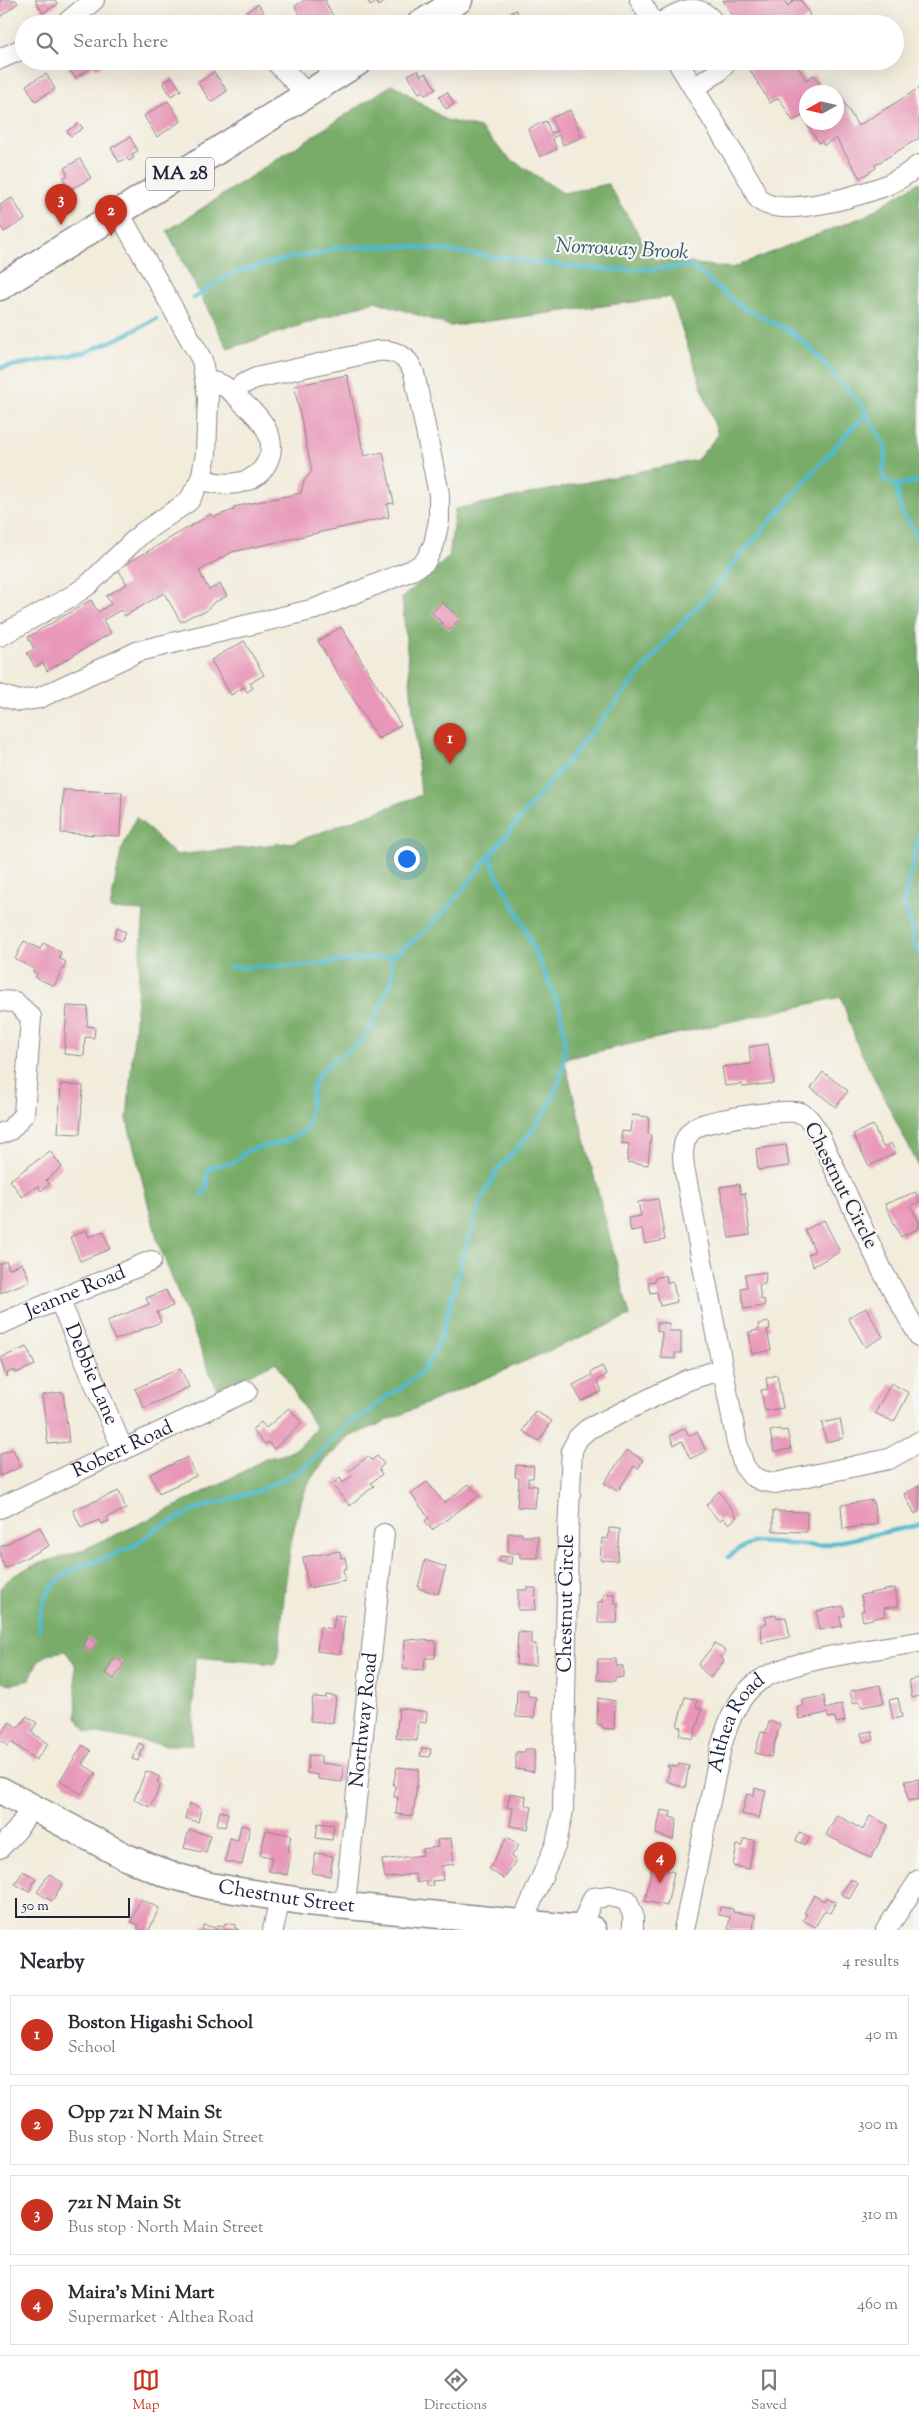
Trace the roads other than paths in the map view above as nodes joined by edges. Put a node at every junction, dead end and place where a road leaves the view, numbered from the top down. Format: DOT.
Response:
graph roads {
  1 [pos="94,0"];
  2 [pos="458,0"];
  3 [pos="640,0"];
  4 [pos="76,15"];
  5 [pos="434,15"];
  6 [pos="649,15"];
  7 [pos="673,15"];
  8 [pos="708,15"];
  9 [pos="15,52"];
  10 [pos="0,59"];
  11 [pos="284,70"];
  12 [pos="346,70"];
  13 [pos="683,70"];
  14 [pos="720,70"];
  15 [pos="694,88"];
  16 [pos="307,94"];
  17 [pos="919,166"];
  18 [pos="119,213"];
  19 [pos="0,287"];
  20 [pos="207,382"];
  21 [pos="234,394"];
  22 [pos="201,479"];
  23 [pos="0,636"];
  24 [pos="0,695"];
  25 [pos="0,1001"];
  26 [pos="0,1134"];
  27 [pos="152,1261"];
  28 [pos="59,1300"];
  29 [pos="0,1324"];
  30 [pos="919,1336"];
  31 [pos="722,1369"];
  32 [pos="247,1391"];
  33 [pos="919,1442"];
  34 [pos="123,1450"];
  35 [pos="0,1508"];
  36 [pos="384,1534"];
  37 [pos="919,1642"];
  38 [pos="0,1790"];
  39 [pos="31,1808"];
  40 [pos="0,1848"];
  41 [pos="919,1880"];
  42 [pos="280,1898"];
  43 [pos="345,1905"];
  44 [pos="520,1926"];
  45 [pos="587,1929"];
  46 [pos="273,1930"];
  47 [pos="633,1930"];
  48 [pos="684,1930"];
  49 [pos="886,1930"];
  1 -- 4 [label="street"];
  2 -- 5 [label="main road"];
  3 -- 6 [label="street"];
  7 -- 8 [label="street"];
  9 -- 10 [label="street"];
  11 -- 16 [label="street"];
  12 -- 16 [label="main road, MA 28"];
  13 -- 15 [label="street"];
  14 -- 15 [label="street"];
  15 -- 17 [label="street"];
  16 -- 18 [label="main road, MA 28"];
  18 -- 19 [label="main road, MA 28"];
  18 -- 20 [label="street"];
  20 -- 21 [label="street"];
  20 -- 22 [label="street"];
  21 -- 22 [label="street"];
  21 -- 24 [label="street"];
  22 -- 23 [label="street"];
  25 -- 26 [label="street"];
  27 -- 28 [label="street, Jeanne Road"];
  28 -- 29 [label="street, Jeanne Road"];
  28 -- 34 [label="street, Debbie Lane"];
  30 -- 31 [label="street, Chestnut Circle"];
  31 -- 33 [label="street, Chestnut Circle"];
  31 -- 44 [label="street, Chestnut Circle"];
  32 -- 34 [label="street, Robert Road"];
  34 -- 35 [label="street, Robert Road"];
  36 -- 43 [label="street, Northway Road"];
  37 -- 48 [label="street, Althea Road"];
  38 -- 39 [label="main road, Chestnut Street"];
  39 -- 40 [label="street"];
  39 -- 42 [label="main road, Chestnut Street"];
  41 -- 49 [label="street"];
  42 -- 43 [label="main road, Chestnut Street"];
  42 -- 46 [label="street"];
  43 -- 44 [label="main road, Chestnut Street"];
  44 -- 45 [label="main road, Chestnut Street"];
  45 -- 47 [label="street"];
}
